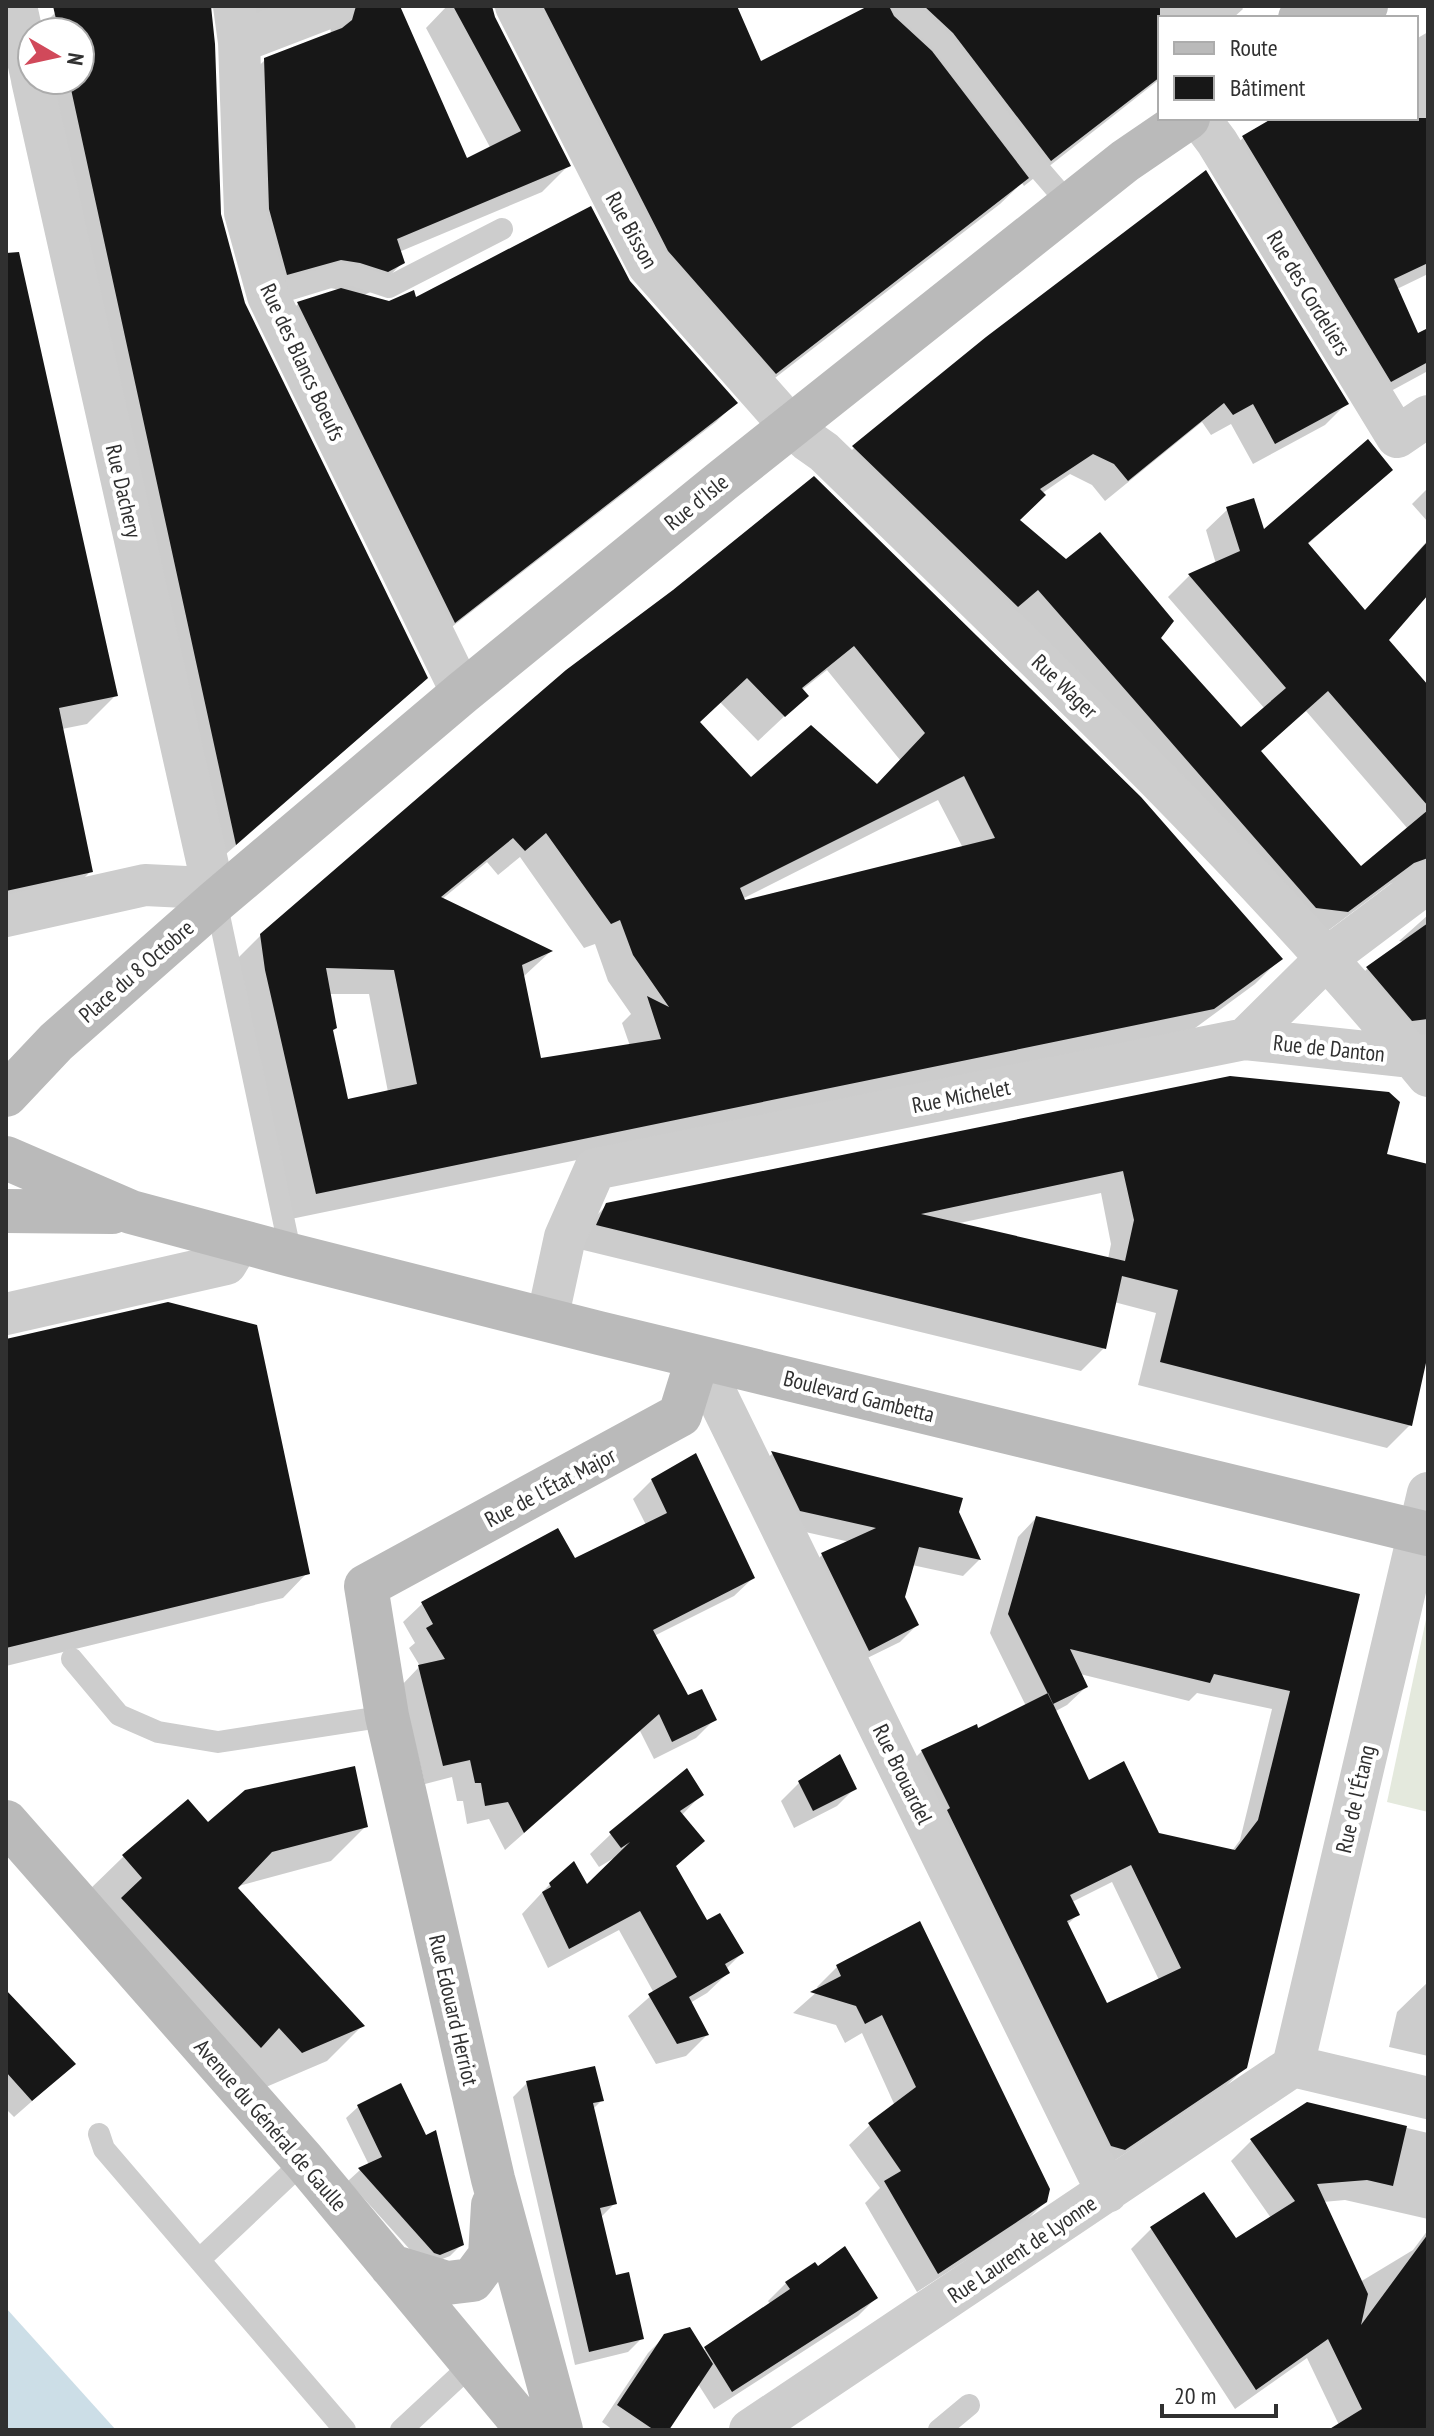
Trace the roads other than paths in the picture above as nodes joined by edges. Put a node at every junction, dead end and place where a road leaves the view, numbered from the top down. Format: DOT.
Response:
graph roads {
  1 [pos="333,6"];
  2 [pos="516,6"];
  3 [pos="903,6"];
  4 [pos="1366,6"];
  5 [pos="1348,16"];
  6 [pos="236,24"];
  7 [pos="36,96"];
  8 [pos="1185,120"];
  9 [pos="1200,120"];
  10 [pos="1070,205"];
  11 [pos="502,229"];
  12 [pos="268,296"];
  13 [pos="1428,416"];
  14 [pos="792,425"];
  15 [pos="462,693"];
  16 [pos="1428,882"];
  17 [pos="216,901"];
  18 [pos="6,916"];
  19 [pos="1327,958"];
  20 [pos="1245,1039"];
  21 [pos="56,1042"];
  22 [pos="6,1057"];
  23 [pos="1423,1063"];
  24 [pos="6,1095"];
  25 [pos="6,1158"];
  26 [pos="6,1211"];
  27 [pos="131,1212"];
  28 [pos="240,1241"];
  29 [pos="291,1255"];
  30 [pos="6,1314"];
  31 [pos="547,1320"];
  32 [pos="698,1357"];
  33 [pos="1425,1519"];
  34 [pos="366,1586"];
  35 [pos="72,1659"];
  36 [pos="387,1716"];
  37 [pos="6,1822"];
  38 [pos="1293,2066"];
  39 [pos="1428,2098"];
  40 [pos="99,2134"];
  41 [pos="304,2161"];
  42 [pos="493,2179"];
  43 [pos="1107,2192"];
  44 [pos="199,2260"];
  45 [pos="391,2266"];
  46 [pos="472,2364"];
  47 [pos="969,2405"];
  48 [pos="345,2430"];
  49 [pos="401,2430"];
  50 [pos="532,2430"];
  51 [pos="561,2430"];
  52 [pos="750,2430"];
  53 [pos="939,2430"];
  1 -- 6 [label="street"];
  2 -- 14 [label="street, Rue Bisson"];
  3 -- 10 [label="lane"];
  4 -- 5 [label="street"];
  6 -- 12 [label="street, Rue des Blancs Boeufs"];
  7 -- 17 [label="street, Rue Dachery"];
  8 -- 10 [label="street, Rue d'Isle"];
  9 -- 13 [label="street, Rue des Cordeliers"];
  10 -- 14 [label="street, Rue d'Isle"];
  11 -- 12 [label="lane"];
  12 -- 15 [label="street, Rue des Blancs Boeufs"];
  14 -- 15 [label="street, Rue d'Isle"];
  14 -- 19 [label="street, Rue Wager"];
  15 -- 17 [label="street, Rue d'Isle"];
  16 -- 19 [label="street"];
  17 -- 18 [label="street"];
  17 -- 21 [label="street, Place du 8 Octobre"];
  17 -- 29 [label="lane"];
  19 -- 20 [label="street"];
  19 -- 23 [label="street, Rue Wager"];
  20 -- 23 [label="street, Rue de Danton"];
  20 -- 31 [label="street, Rue Michelet"];
  21 -- 22 [label="street, Place du 8 Octobre"];
  21 -- 24 [label="street, Place du 8 Octobre"];
  25 -- 27 [label="street"];
  26 -- 27 [label="street"];
  27 -- 28 [label="street"];
  28 -- 29 [label="street"];
  28 -- 30 [label="street"];
  29 -- 31 [label="street, Boulevard Gambetta"];
  31 -- 32 [label="street, Boulevard Gambetta"];
  32 -- 33 [label="street, Boulevard Gambetta"];
  32 -- 34 [label="street, Rue de l'État Major"];
  32 -- 43 [label="street, Rue Brouardel"];
  33 -- 38 [label="street, Rue de l'Étang"];
  34 -- 36 [label="street, Rue Edouard Herriot"];
  35 -- 36 [label="lane"];
  36 -- 42 [label="street, Rue Edouard Herriot"];
  37 -- 41 [label="street, Avenue du Général de Gaulle"];
  38 -- 39 [label="street"];
  38 -- 43 [label="street, Rue Laurent de Lyonne"];
  40 -- 44 [label="lane"];
  41 -- 44 [label="lane"];
  41 -- 45 [label="street, Avenue du Général de Gaulle"];
  42 -- 45 [label="street"];
  42 -- 51 [label="street, Rue Edouard Herriot"];
  43 -- 52 [label="street, Rue Laurent de Lyonne"];
  44 -- 48 [label="lane"];
  45 -- 46 [label="street, Avenue du Général de Gaulle"];
  46 -- 49 [label="lane"];
  46 -- 50 [label="street, Avenue du Général de Gaulle"];
  47 -- 53 [label="lane"];
}
